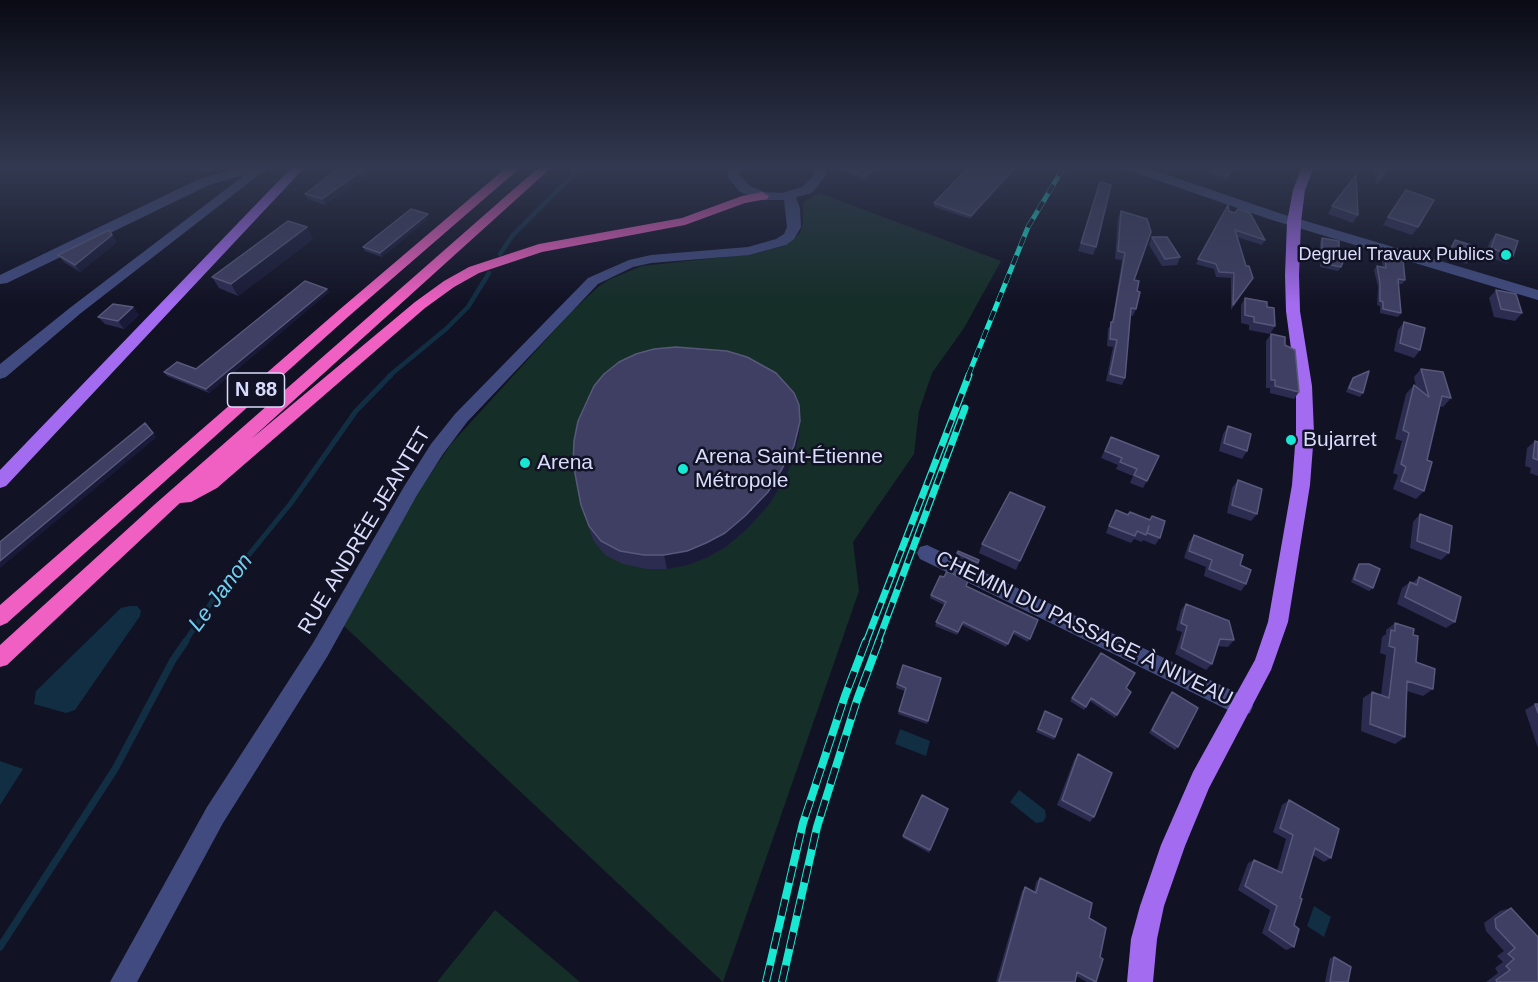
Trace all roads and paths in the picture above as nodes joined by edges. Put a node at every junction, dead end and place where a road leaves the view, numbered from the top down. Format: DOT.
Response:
graph roads {
  1 [pos="140,213"];
  2 [pos="203,213"];
  3 [pos="255,213"];
  4 [pos="461,213"];
  5 [pos="494,213"];
  6 [pos="707,213"];
  7 [pos="794,213"];
  8 [pos="1267,213"];
  9 [pos="1295,213"];
  10 [pos="1294,222"];
  11 [pos="2,280"];
  12 [pos="1538,295"];
  13 [pos="0,373"];
  14 [pos="0,481"];
  15 [pos="160,510"];
  16 [pos="927,553"];
  17 [pos="0,617"];
  18 [pos="0,658"];
  19 [pos="1242,706"];
  20 [pos="123,982"];
  21 [pos="1140,982"];
  1 -- 11 [label="street"];
  2 -- 13 [label="street"];
  3 -- 14 [label="main road"];
  4 -- 17 [label="highway, N 88"];
  5 -- 15 [label="highway, N 88"];
  6 -- 15 [label="highway"];
  7 -- 20 [label="street, RUE ANDRÉE JEANTET"];
  8 -- 10 [label="street"];
  9 -- 10 [label="main road"];
  10 -- 12 [label="street"];
  10 -- 19 [label="main road"];
  15 -- 18 [label="highway, N 88"];
  16 -- 19 [label="street, CHEMIN DU PASSAGE À NIVEAU"];
  19 -- 21 [label="main road"];
}
